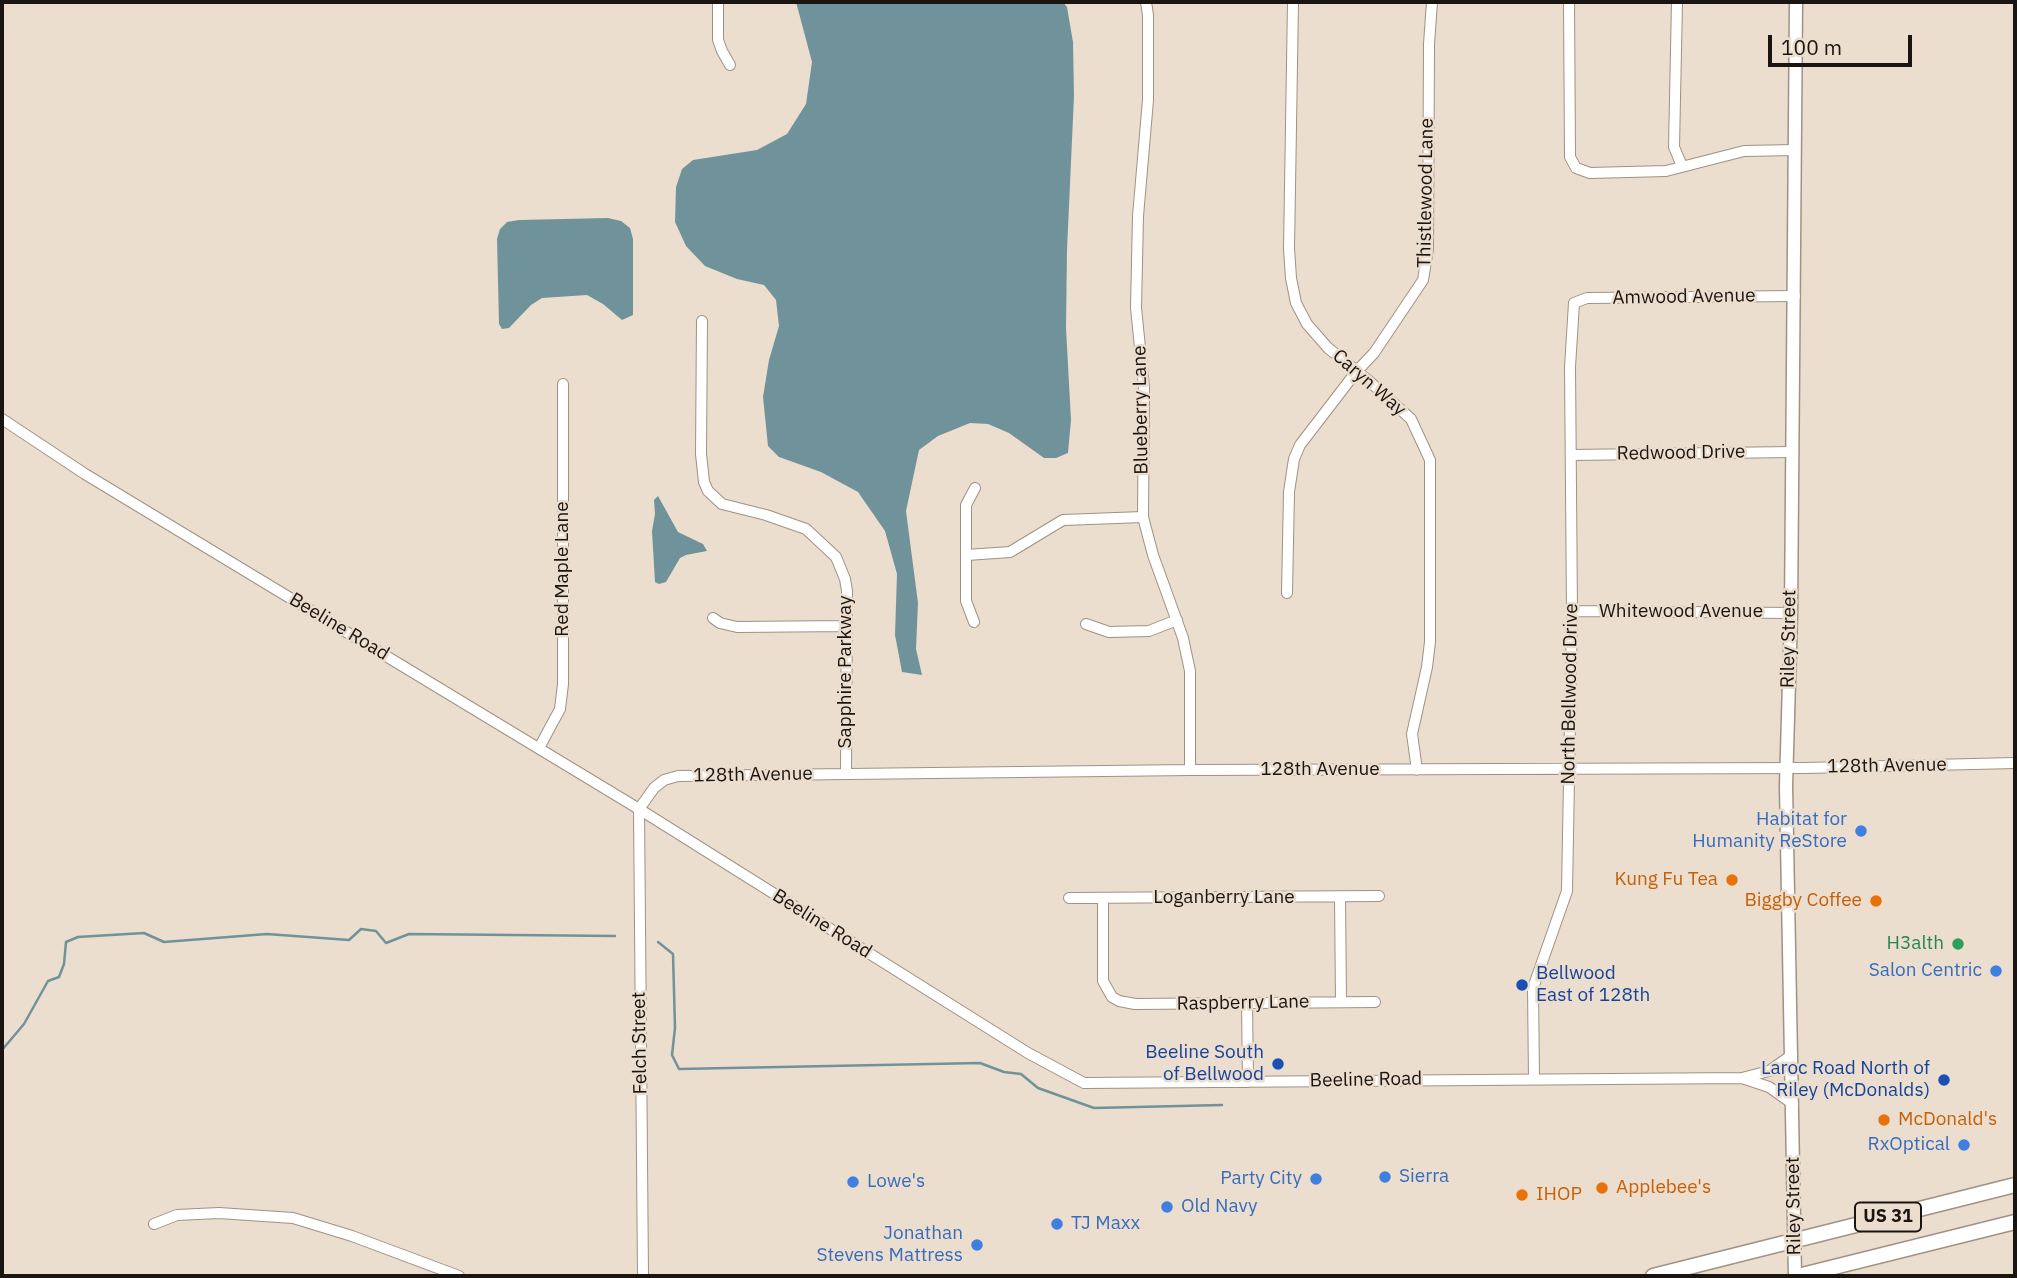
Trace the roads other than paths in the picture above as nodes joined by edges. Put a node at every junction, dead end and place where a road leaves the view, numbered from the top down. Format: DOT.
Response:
graph roads {
  1 [pos="718,2"];
  2 [pos="1146,2"];
  3 [pos="1293,2"];
  4 [pos="1432,2"];
  5 [pos="1569,2"];
  6 [pos="1677,2"];
  7 [pos="1796,2"];
  8 [pos="730,65"];
  9 [pos="1794,150"];
  10 [pos="1682,166"];
  11 [pos="1795,296"];
  12 [pos="1574,303"];
  13 [pos="702,321"];
  14 [pos="1356,372"];
  15 [pos="563,384"];
  16 [pos="2,419"];
  17 [pos="1791,453"];
  18 [pos="1572,455"];
  19 [pos="975,488"];
  20 [pos="1143,517"];
  21 [pos="967,555"];
  22 [pos="1287,593"];
  23 [pos="1572,611"];
  24 [pos="1791,612"];
  25 [pos="713,618"];
  26 [pos="1177,620"];
  27 [pos="974,622"];
  28 [pos="1086,624"];
  29 [pos="847,626"];
  30 [pos="539,748"];
  31 [pos="2015,763"];
  32 [pos="1786,768"];
  33 [pos="1417,769"];
  34 [pos="1190,770"];
  35 [pos="1569,770"];
  36 [pos="846,773"];
  37 [pos="639,809"];
  38 [pos="1379,896"];
  39 [pos="1340,897"];
  40 [pos="1069,898"];
  41 [pos="1103,898"];
  42 [pos="1247,1002"];
  43 [pos="1342,1002"];
  44 [pos="1375,1002"];
  45 [pos="1792,1055"];
  46 [pos="1742,1078"];
  47 [pos="1534,1079"];
  48 [pos="1248,1082"];
  49 [pos="1793,1104"];
  50 [pos="2015,1185"];
  51 [pos="2015,1222"];
  52 [pos="154,1224"];
  53 [pos="1795,1241"];
  54 [pos="459,1276"];
  55 [pos="643,1276"];
  56 [pos="1653,1276"];
  57 [pos="1797,1276"];
  1 -- 8 [label="street"];
  2 -- 20 [label="street, Blueberry Lane"];
  3 -- 14 [label="street, Caryn Way"];
  4 -- 14 [label="street, Thistlewood Lane"];
  5 -- 10 [label="street"];
  6 -- 10 [label="street"];
  7 -- 9 [label="main road, Riley Street"];
  9 -- 10 [label="street"];
  9 -- 11 [label="main road, Riley Street"];
  11 -- 12 [label="street, Amwood Avenue"];
  11 -- 17 [label="main road, Riley Street"];
  12 -- 18 [label="street, North Bellwood Drive"];
  13 -- 29 [label="street, Sapphire Parkway"];
  14 -- 22 [label="street, Thistlewood Lane"];
  14 -- 33 [label="street, Caryn Way"];
  15 -- 30 [label="street, Red Maple Lane"];
  16 -- 30 [label="street, Beeline Road"];
  17 -- 18 [label="street, Redwood Drive"];
  17 -- 24 [label="main road, Riley Street"];
  18 -- 23 [label="street, North Bellwood Drive"];
  19 -- 21 [label="street"];
  20 -- 21 [label="street"];
  20 -- 26 [label="street, Blueberry Lane"];
  21 -- 27 [label="street"];
  23 -- 24 [label="street, Whitewood Avenue"];
  23 -- 35 [label="street, North Bellwood Drive"];
  24 -- 32 [label="main road, Riley Street"];
  25 -- 29 [label="street"];
  26 -- 28 [label="street"];
  26 -- 34 [label="street, Blueberry Lane"];
  29 -- 36 [label="street, Sapphire Parkway"];
  30 -- 37 [label="street, Beeline Road"];
  31 -- 32 [label="street, 128th Avenue"];
  32 -- 35 [label="street, 128th Avenue"];
  32 -- 45 [label="main road, Riley Street"];
  33 -- 34 [label="street, 128th Avenue"];
  33 -- 35 [label="street, 128th Avenue"];
  34 -- 36 [label="street, 128th Avenue"];
  35 -- 47 [label="street, North Bellwood Drive"];
  36 -- 37 [label="street, 128th Avenue"];
  37 -- 48 [label="street, Beeline Road"];
  37 -- 55 [label="street, Felch Street"];
  38 -- 39 [label="street, Loganberry Lane"];
  39 -- 41 [label="street, Loganberry Lane"];
  39 -- 43 [label="street"];
  40 -- 41 [label="street, Loganberry Lane"];
  41 -- 42 [label="street, Raspberry Lane"];
  42 -- 43 [label="street, Raspberry Lane"];
  42 -- 48 [label="street"];
  43 -- 44 [label="street, Raspberry Lane"];
  45 -- 46 [label="street, Beeline Road"];
  45 -- 49 [label="main road, Riley Street"];
  46 -- 47 [label="street, Beeline Road"];
  46 -- 49 [label="street, Beeline Road"];
  47 -- 48 [label="street, Beeline Road"];
  49 -- 53 [label="main road, Riley Street"];
  50 -- 53 [label="highway, US 31"];
  51 -- 57 [label="highway, US 31"];
  52 -- 54 [label="street"];
  53 -- 56 [label="highway, US 31"];
  53 -- 57 [label="main road, Riley Street"];
}
